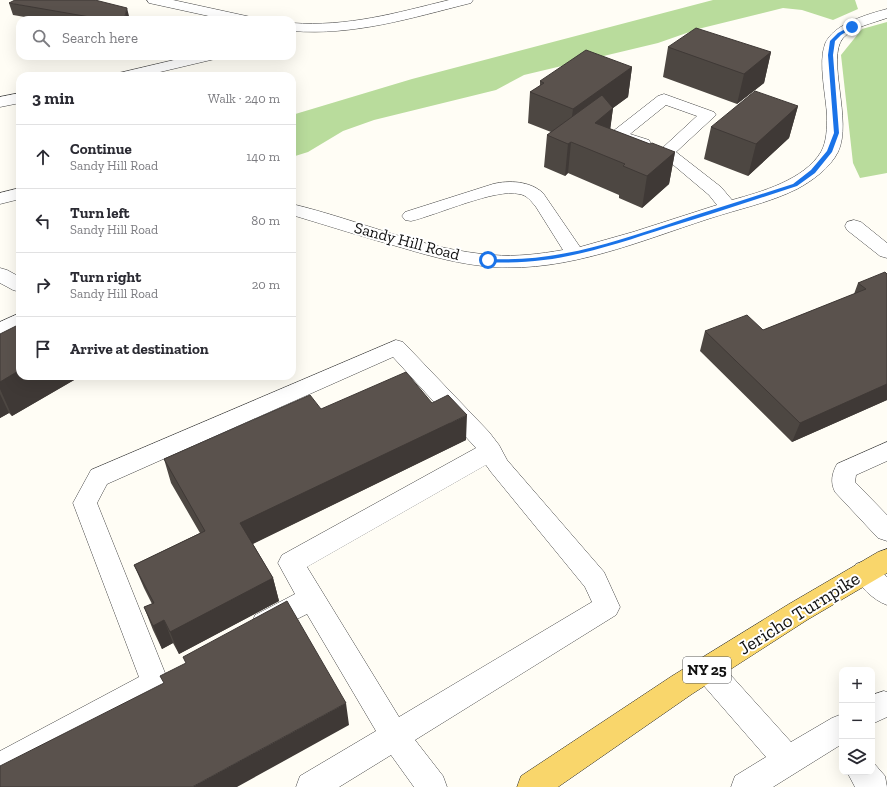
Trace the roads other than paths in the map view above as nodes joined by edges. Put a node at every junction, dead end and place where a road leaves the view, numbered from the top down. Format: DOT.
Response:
graph roads {
  1 [pos="154,0"];
  2 [pos="466,0"];
  3 [pos="887,13"];
  4 [pos="228,16"];
  5 [pos="296,28"];
  6 [pos="193,60"];
  7 [pos="141,72"];
  8 [pos="16,99"];
  9 [pos="0,102"];
  10 [pos="666,152"];
  11 [pos="16,194"];
  12 [pos="0,199"];
  13 [pos="728,207"];
  14 [pos="296,210"];
  15 [pos="411,216"];
  16 [pos="854,226"];
  17 [pos="887,252"];
  18 [pos="575,254"];
  19 [pos="0,274"];
  20 [pos="16,284"];
  21 [pos="16,322"];
  22 [pos="0,331"];
  23 [pos="887,451"];
  24 [pos="491,452"];
  25 [pos="887,531"];
  26 [pos="876,566"];
  27 [pos="887,594"];
  28 [pos="312,598"];
  29 [pos="244,635"];
  30 [pos="708,670"];
  31 [pos="838,736"];
  32 [pos="395,737"];
  33 [pos="788,760"];
  34 [pos="0,767"];
  35 [pos="864,775"];
  36 [pos="749,786"];
  37 [pos="311,787"];
  38 [pos="432,787"];
  39 [pos="532,787"];
  40 [pos="874,787"];
  1 -- 4 [label="street"];
  2 -- 5 [label="street"];
  3 -- 13 [label="street, Sandy Hill Road"];
  6 -- 7 [label="street"];
  8 -- 9 [label="street"];
  10 -- 10 [label="street"];
  10 -- 13 [label="street"];
  11 -- 12 [label="street"];
  13 -- 18 [label="street, Sandy Hill Road"];
  14 -- 18 [label="street, Sandy Hill Road"];
  15 -- 18 [label="street"];
  16 -- 17 [label="street"];
  19 -- 20 [label="street"];
  21 -- 22 [label="street"];
  23 -- 25 [label="street"];
  24 -- 28 [label="street"];
  24 -- 32 [label="street"];
  24 -- 34 [label="street"];
  26 -- 27 [label="street"];
  26 -- 30 [label="main road, Jericho Turnpike / NY 25"];
  28 -- 29 [label="street"];
  28 -- 32 [label="street"];
  30 -- 33 [label="street"];
  30 -- 39 [label="main road, Jericho Turnpike / NY 25"];
  31 -- 33 [label="street"];
  32 -- 37 [label="street"];
  32 -- 38 [label="street"];
  33 -- 36 [label="street"];
  35 -- 40 [label="street"];
}
